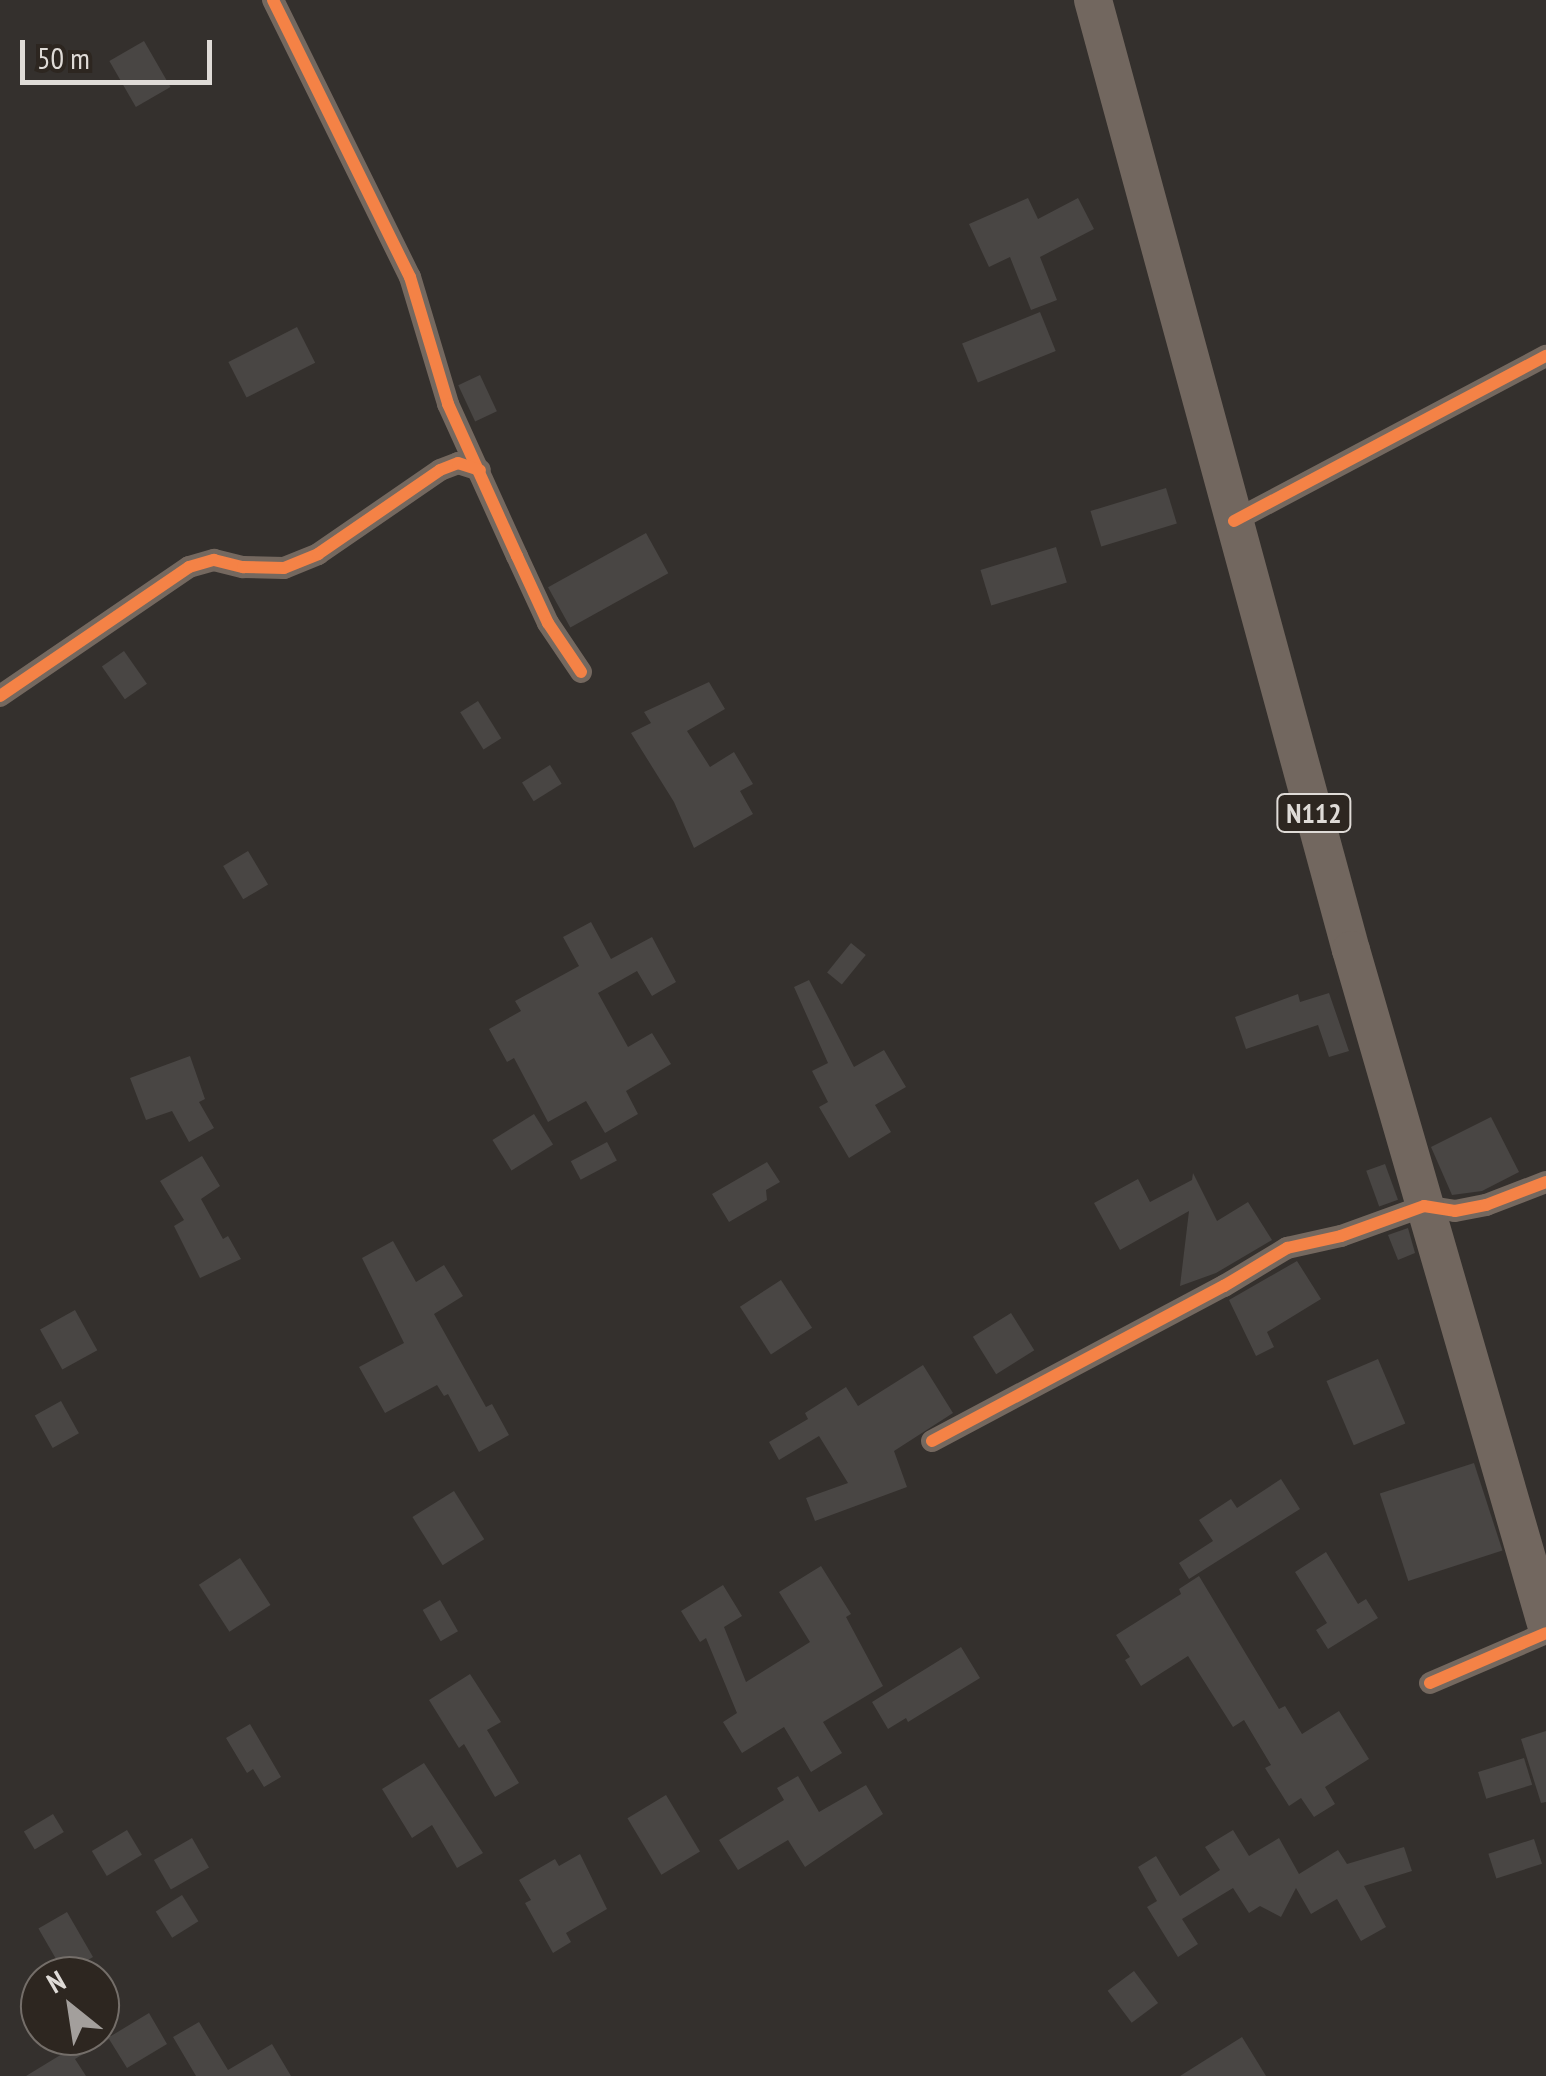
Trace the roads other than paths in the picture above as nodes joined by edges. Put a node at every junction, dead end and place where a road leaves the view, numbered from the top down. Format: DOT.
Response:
graph roads {
  1 [pos="273,0"];
  2 [pos="1093,0"];
  3 [pos="1546,356"];
  4 [pos="480,470"];
  5 [pos="1234,521"];
  6 [pos="580,672"];
  7 [pos="0,696"];
  8 [pos="1546,1182"];
  9 [pos="1424,1206"];
  10 [pos="932,1441"];
  11 [pos="1546,1624"];
  12 [pos="1546,1634"];
  13 [pos="1430,1683"];
  1 -- 4 [label="street"];
  2 -- 5 [label="highway, N112"];
  3 -- 5 [label="street"];
  4 -- 6 [label="street"];
  4 -- 7 [label="street"];
  5 -- 9 [label="highway, N112"];
  8 -- 9 [label="street"];
  9 -- 10 [label="street"];
  9 -- 11 [label="highway, N112"];
  12 -- 13 [label="street"];
}
